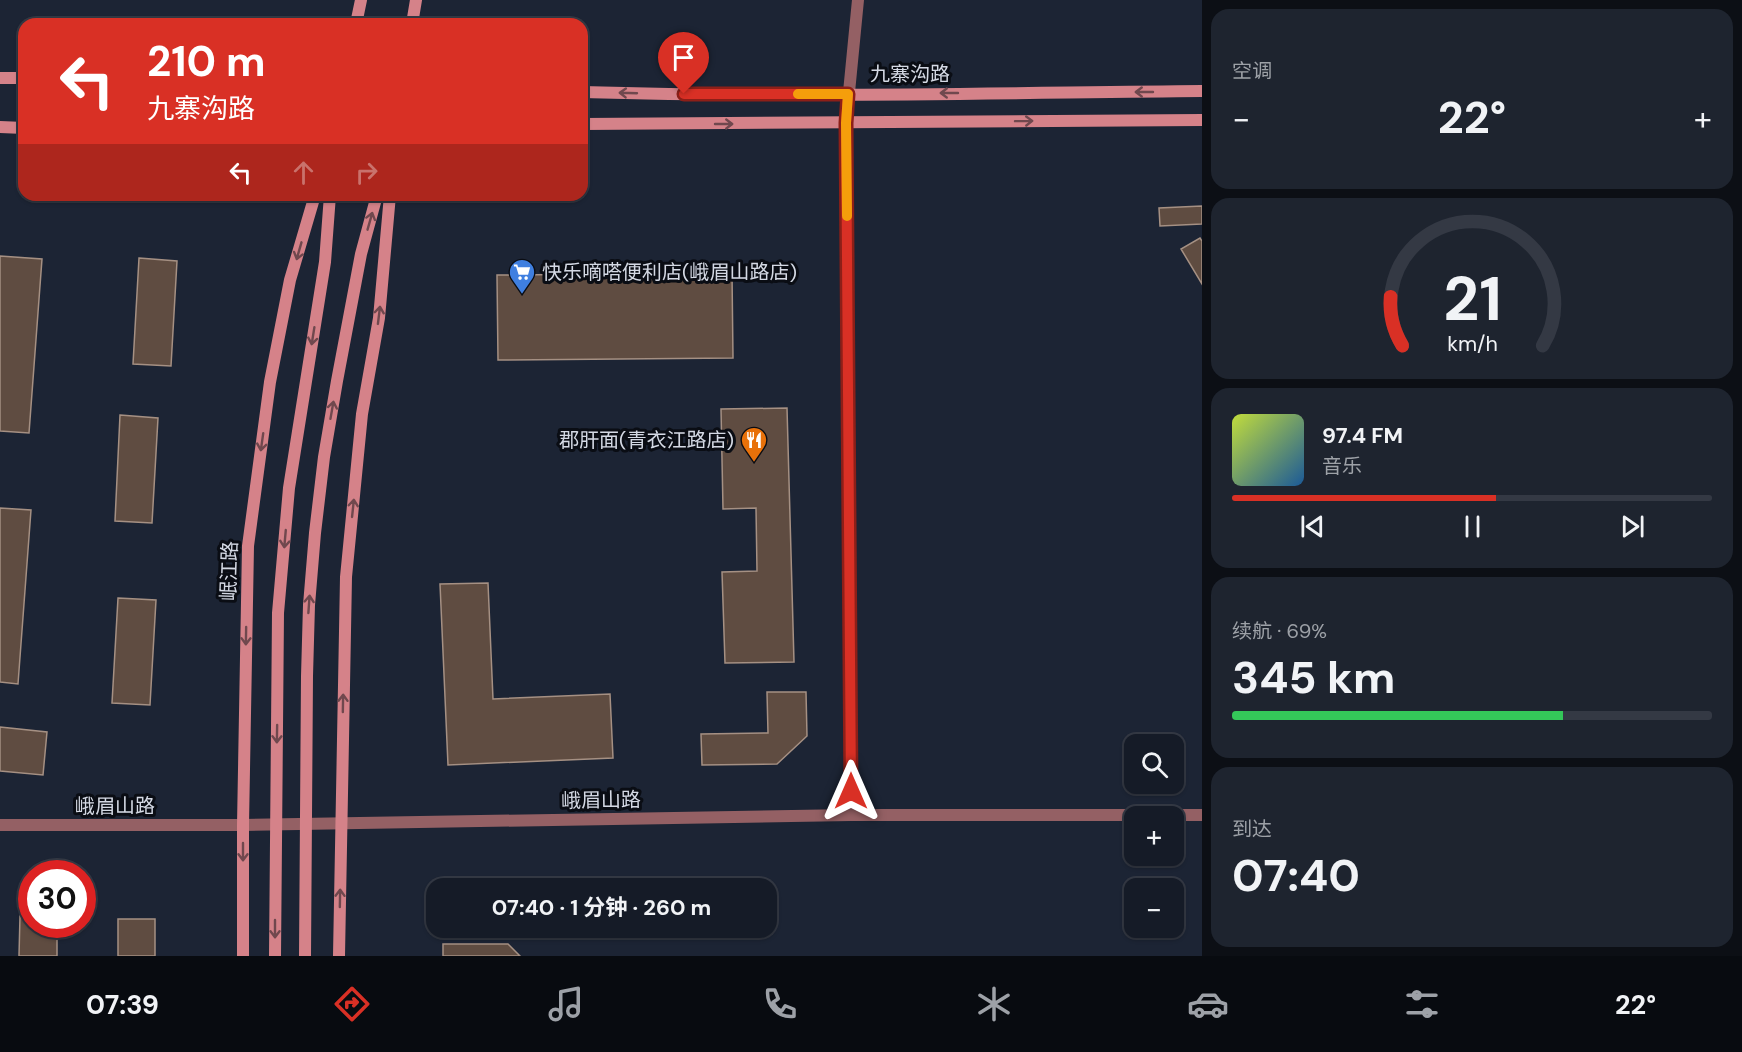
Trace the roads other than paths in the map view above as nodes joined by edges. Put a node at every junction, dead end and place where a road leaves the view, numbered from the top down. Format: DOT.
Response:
graph roads {
  1 [pos="361,0"];
  2 [pos="416,0"];
  3 [pos="858,0"];
  4 [pos="357,18"];
  5 [pos="413,18"];
  6 [pos="0,78"];
  7 [pos="18,78"];
  8 [pos="1202,91"];
  9 [pos="588,92"];
  10 [pos="848,94"];
  11 [pos="1202,120"];
  12 [pos="846,123"];
  13 [pos="588,124"];
  14 [pos="0,128"];
  15 [pos="18,128"];
  16 [pos="313,201"];
  17 [pos="330,201"];
  18 [pos="375,201"];
  19 [pos="389,201"];
  20 [pos="851,815"];
  21 [pos="1202,815"];
  22 [pos="341,824"];
  23 [pos="0,825"];
  24 [pos="243,825"];
  25 [pos="243,956"];
  26 [pos="275,956"];
  27 [pos="305,956"];
  28 [pos="339,956"];
  1 -- 4 [label="main road"];
  2 -- 5 [label="main road"];
  3 -- 10 [label="street"];
  6 -- 7 [label="main road"];
  8 -- 10 [label="main road, 九寨沟路, one-way"];
  10 -- 9 [label="main road, 九寨沟路, one-way"];
  10 -- 12 [label="street"];
  12 -- 11 [label="main road, one-way"];
  13 -- 12 [label="main road, one-way"];
  12 -- 20 [label="street"];
  14 -- 15 [label="main road"];
  16 -- 24 [label="main road, 岷江路, one-way"];
  17 -- 26 [label="main road, one-way"];
  27 -- 18 [label="main road, one-way"];
  22 -- 19 [label="main road, one-way"];
  20 -- 21 [label="street, 峨眉山路"];
  20 -- 22 [label="street, 峨眉山路"];
  22 -- 24 [label="street, 峨眉山路"];
  28 -- 22 [label="main road, one-way"];
  23 -- 24 [label="street, 峨眉山路"];
  24 -- 25 [label="main road, 岷江路, one-way"];
}
